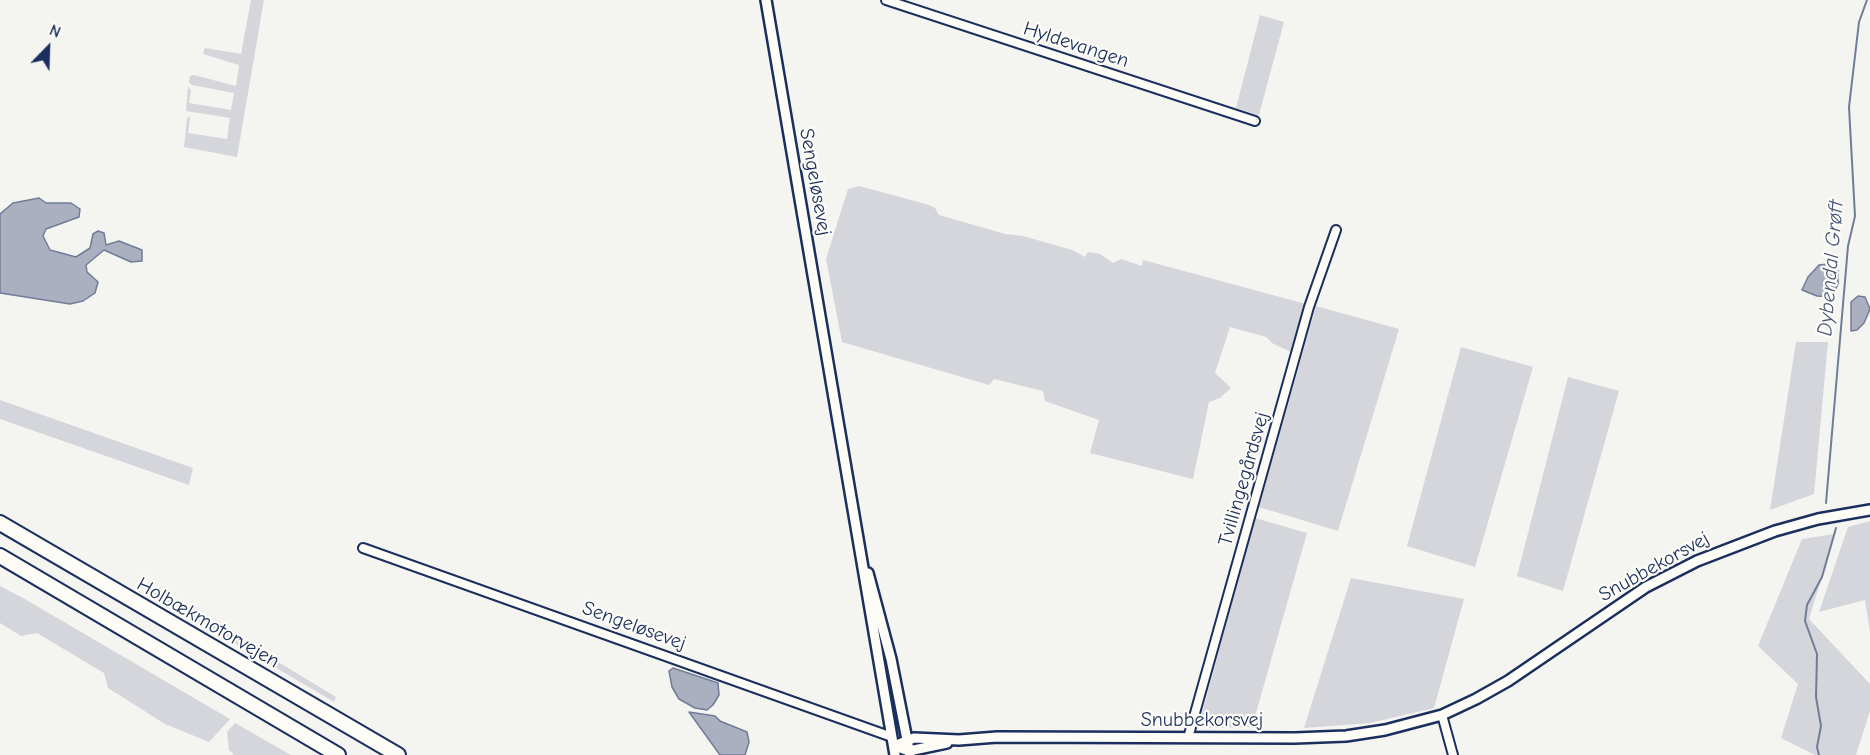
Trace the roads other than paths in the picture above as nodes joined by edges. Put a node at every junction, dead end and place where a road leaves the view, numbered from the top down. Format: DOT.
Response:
graph roads {
  1 [pos="766,0"];
  2 [pos="886,0"];
  3 [pos="1255,121"];
  4 [pos="1336,230"];
  5 [pos="1870,510"];
  6 [pos="0,523"];
  7 [pos="363,548"];
  8 [pos="860,548"];
  9 [pos="0,556"];
  10 [pos="1442,714"];
  11 [pos="908,738"];
  12 [pos="1188,738"];
  13 [pos="959,740"];
  14 [pos="894,746"];
  15 [pos="910,753"];
  16 [pos="338,755"];
  17 [pos="398,755"];
  18 [pos="1454,755"];
  1 -- 8 [label="street, Sengeløsevej"];
  2 -- 3 [label="street, Hyldevangen"];
  4 -- 12 [label="street, Tvillingegårdsvej"];
  5 -- 10 [label="street, Snubbekorsvej"];
  6 -- 17 [label="highway, Holbækmotorvejen"];
  7 -- 14 [label="street, Sengeløsevej"];
  8 -- 11 [label="street, Sengeløsevej"];
  8 -- 14 [label="street, Sengeløsevej"];
  9 -- 16 [label="highway"];
  10 -- 12 [label="street, Snubbekorsvej"];
  10 -- 18 [label="street"];
  11 -- 13 [label="street, Snubbekorsvej"];
  11 -- 14 [label="street"];
  11 -- 15 [label="street, Sengeløsevej"];
  12 -- 13 [label="street, Snubbekorsvej"];
  13 -- 15 [label="street, Snubbekorsvej"];
  14 -- 15 [label="street"];
}
